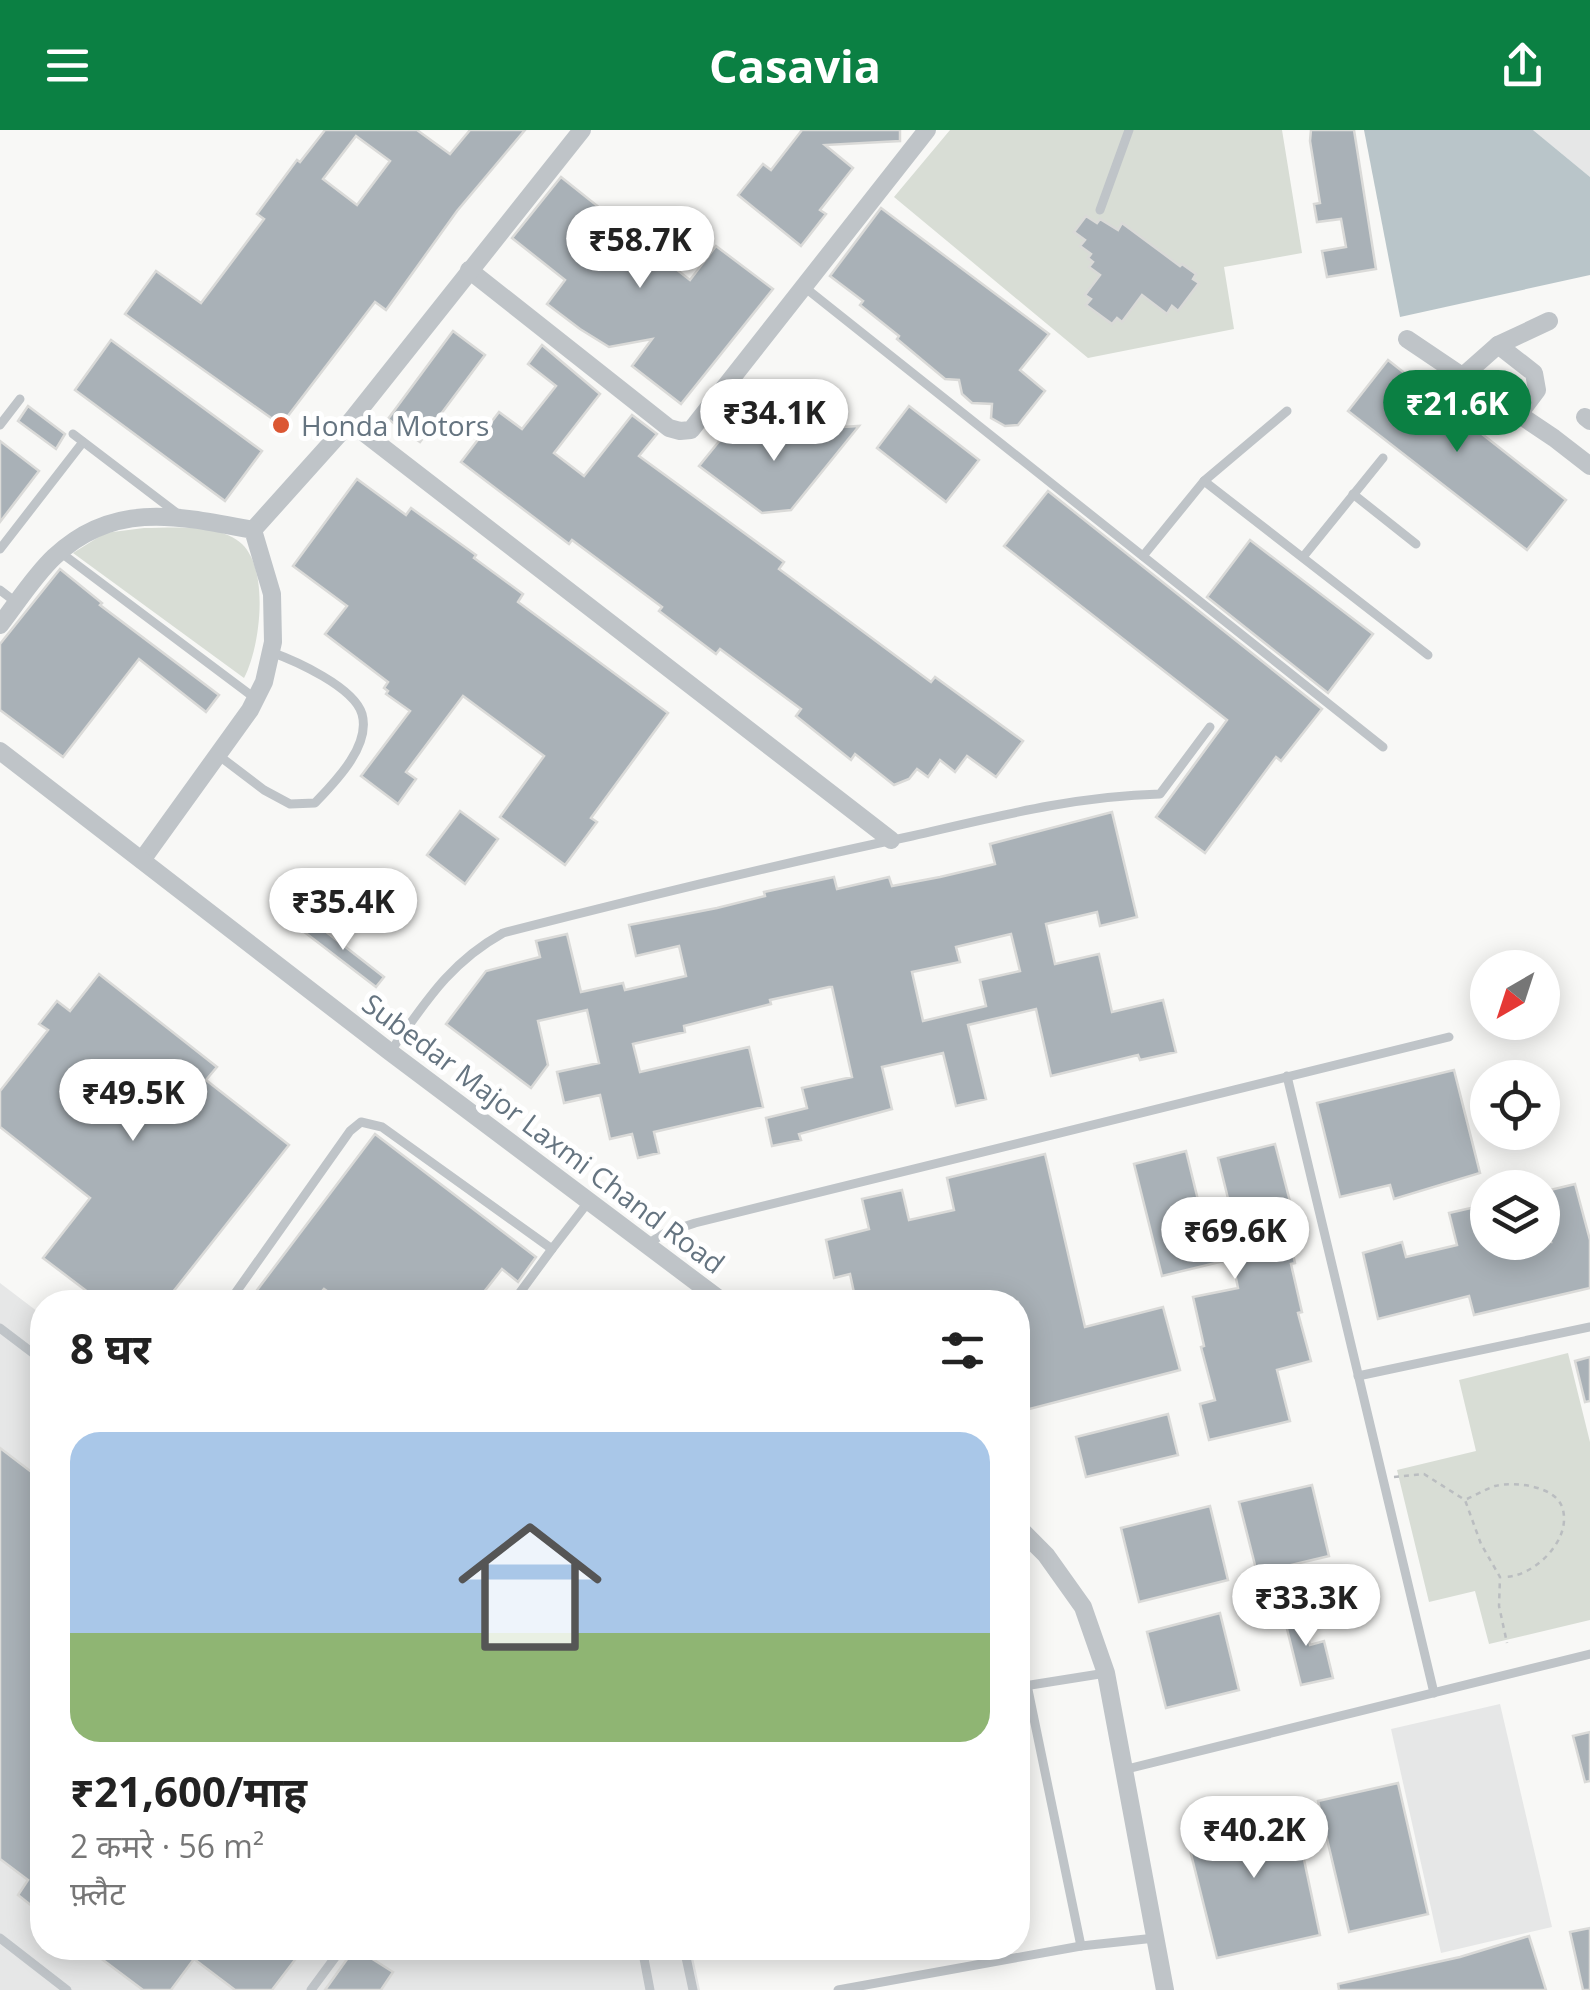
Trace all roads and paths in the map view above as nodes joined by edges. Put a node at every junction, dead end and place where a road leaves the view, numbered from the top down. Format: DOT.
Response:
graph roads {
  1 [pos="582,130"];
  2 [pos="926,130"];
  3 [pos="1129,130"];
  4 [pos="1100,210"];
  5 [pos="468,270"];
  6 [pos="803,286"];
  7 [pos="1549,320"];
  8 [pos="1407,339"];
  9 [pos="1498,345"];
  10 [pos="1463,376"];
  11 [pos="20,399"];
  12 [pos="1287,411"];
  13 [pos="1519,414"];
  14 [pos="350,422"];
  15 [pos="0,426"];
  16 [pos="73,434"];
  17 [pos="84,442"];
  18 [pos="1382,458"];
  19 [pos="1590,466"];
  20 [pos="1204,480"];
  21 [pos="1353,494"];
  22 [pos="180,516"];
  23 [pos="253,530"];
  24 [pos="1416,544"];
  25 [pos="0,549"];
  26 [pos="60,552"];
  27 [pos="1142,556"];
  28 [pos="1303,557"];
  29 [pos="0,590"];
  30 [pos="17,603"];
  31 [pos="0,624"];
  32 [pos="271,652"];
  33 [pos="1428,655"];
  34 [pos="256,699"];
  35 [pos="1210,727"];
  36 [pos="1383,746"];
  37 [pos="0,751"];
  38 [pos="218,756"];
  39 [pos="891,840"];
  40 [pos="142,860"];
  41 [pos="1449,1037"];
  42 [pos="390,1052"];
  43 [pos="1286,1076"];
  44 [pos="588,1202"];
  45 [pos="646,1244"];
  46 [pos="552,1248"];
  47 [pos="237,1290"];
  48 [pos="522,1290"];
  49 [pos="707,1290"];
  50 [pos="1590,1327"];
  51 [pos="0,1328"];
  52 [pos="30,1351"];
  53 [pos="1358,1376"];
  54 [pos="1383,1480"];
  55 [pos="1465,1500"];
  56 [pos="1030,1539"];
  57 [pos="1500,1577"];
  58 [pos="1507,1643"];
  59 [pos="1590,1654"];
  60 [pos="1106,1674"];
  61 [pos="1030,1685"];
  62 [pos="1434,1692"];
  63 [pos="1030,1721"];
  64 [pos="1124,1770"];
  65 [pos="0,1938"];
  66 [pos="1154,1938"];
  67 [pos="1081,1946"];
  68 [pos="1030,1955"];
  69 [pos="333,1960"];
  70 [pos="644,1960"];
  71 [pos="687,1960"];
  72 [pos="1004,1960"];
  73 [pos="67,1990"];
  74 [pos="311,1990"];
  75 [pos="650,1990"];
  76 [pos="694,1990"];
  77 [pos="838,1990"];
  78 [pos="1165,1990"];
  1 -- 5 [label="street"];
  2 -- 6 [label="street"];
  3 -- 4 [label="lane"];
  5 -- 6 [label="street"];
  5 -- 14 [label="street"];
  6 -- 27 [label="lane"];
  7 -- 9 [label="street"];
  8 -- 10 [label="street"];
  9 -- 10 [label="street"];
  9 -- 13 [label="street"];
  10 -- 13 [label="street"];
  11 -- 15 [label="lane"];
  12 -- 20 [label="lane"];
  13 -- 19 [label="street"];
  14 -- 23 [label="street"];
  14 -- 39 [label="street"];
  16 -- 17 [label="lane"];
  17 -- 22 [label="lane"];
  17 -- 25 [label="lane"];
  18 -- 21 [label="lane"];
  20 -- 27 [label="lane"];
  20 -- 28 [label="lane"];
  21 -- 24 [label="lane"];
  21 -- 28 [label="lane"];
  22 -- 23 [label="street"];
  22 -- 26 [label="street"];
  23 -- 32 [label="street"];
  26 -- 30 [label="street"];
  26 -- 34 [label="lane"];
  27 -- 36 [label="lane"];
  28 -- 33 [label="lane"];
  29 -- 30 [label="lane"];
  30 -- 31 [label="street"];
  32 -- 34 [label="street"];
  32 -- 38 [label="lane"];
  34 -- 38 [label="street"];
  35 -- 39 [label="lane"];
  37 -- 40 [label="street, Subedar Major Laxmi Chand Road"];
  38 -- 40 [label="street"];
  39 -- 42 [label="lane"];
  40 -- 42 [label="street, Subedar Major Laxmi Chand Road"];
  41 -- 43 [label="lane"];
  42 -- 44 [label="street, Subedar Major Laxmi Chand Road"];
  43 -- 45 [label="lane"];
  43 -- 53 [label="lane"];
  44 -- 45 [label="street, Subedar Major Laxmi Chand Road"];
  44 -- 46 [label="lane"];
  45 -- 49 [label="street, Subedar Major Laxmi Chand Road"];
  46 -- 47 [label="lane"];
  46 -- 48 [label="lane"];
  50 -- 53 [label="lane"];
  51 -- 52 [label="lane"];
  53 -- 54 [label="lane"];
  54 -- 55 [label="path"];
  54 -- 62 [label="lane"];
  55 -- 57 [label="path"];
  55 -- 57 [label="path"];
  56 -- 60 [label="street"];
  57 -- 58 [label="path"];
  59 -- 62 [label="lane"];
  60 -- 61 [label="lane"];
  60 -- 64 [label="street"];
  62 -- 64 [label="lane"];
  63 -- 67 [label="lane"];
  64 -- 66 [label="street"];
  65 -- 73 [label="lane"];
  66 -- 67 [label="lane"];
  66 -- 78 [label="street"];
  67 -- 68 [label="lane"];
  69 -- 74 [label="lane"];
  70 -- 75 [label="lane"];
  71 -- 76 [label="lane"];
  72 -- 77 [label="lane"];
}
